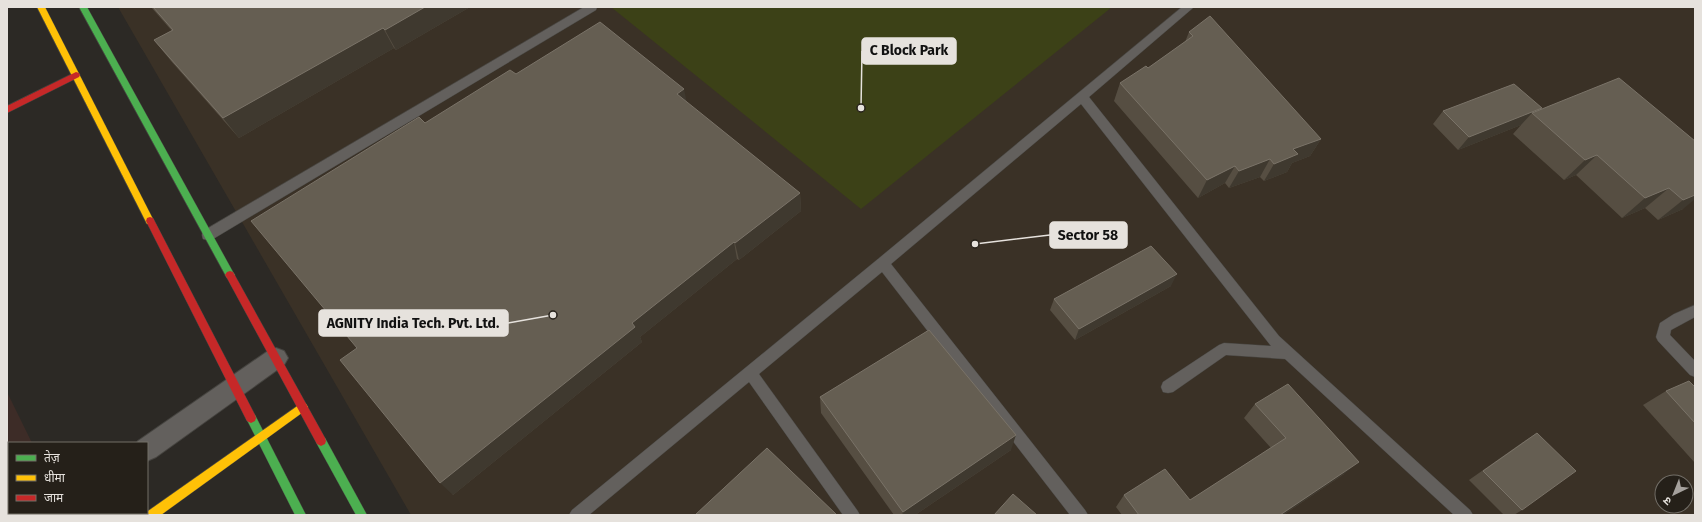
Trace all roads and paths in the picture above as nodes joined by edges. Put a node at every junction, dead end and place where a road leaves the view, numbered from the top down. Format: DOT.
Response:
graph roads {
  1 [pos="41,7"];
  2 [pos="83,7"];
  3 [pos="592,7"];
  4 [pos="1189,7"];
  5 [pos="76,75"];
  6 [pos="1082,97"];
  7 [pos="7,110"];
  8 [pos="208,235"];
  9 [pos="883,263"];
  10 [pos="1695,311"];
  11 [pos="1288,352"];
  12 [pos="276,358"];
  13 [pos="1695,371"];
  14 [pos="750,373"];
  15 [pos="236,386"];
  16 [pos="1168,387"];
  17 [pos="303,407"];
  18 [pos="262,437"];
  19 [pos="148,448"];
  20 [pos="152,515"];
  21 [pos="301,515"];
  22 [pos="362,515"];
  23 [pos="577,515"];
  24 [pos="852,515"];
  25 [pos="1080,515"];
  26 [pos="1465,515"];
  1 -- 5 [label="street"];
  2 -- 8 [label="street"];
  3 -- 8 [label="lane"];
  4 -- 6 [label="lane"];
  5 -- 7 [label="street"];
  5 -- 15 [label="street"];
  6 -- 9 [label="lane"];
  6 -- 11 [label="lane"];
  8 -- 12 [label="street"];
  9 -- 14 [label="lane"];
  9 -- 25 [label="lane"];
  10 -- 13 [label="lane"];
  11 -- 16 [label="lane"];
  11 -- 26 [label="lane"];
  12 -- 15 [label="street"];
  12 -- 17 [label="street"];
  14 -- 23 [label="lane"];
  14 -- 24 [label="lane"];
  15 -- 18 [label="street"];
  15 -- 19 [label="street"];
  17 -- 18 [label="street"];
  17 -- 22 [label="street"];
  18 -- 20 [label="street"];
  18 -- 21 [label="street"];
}
